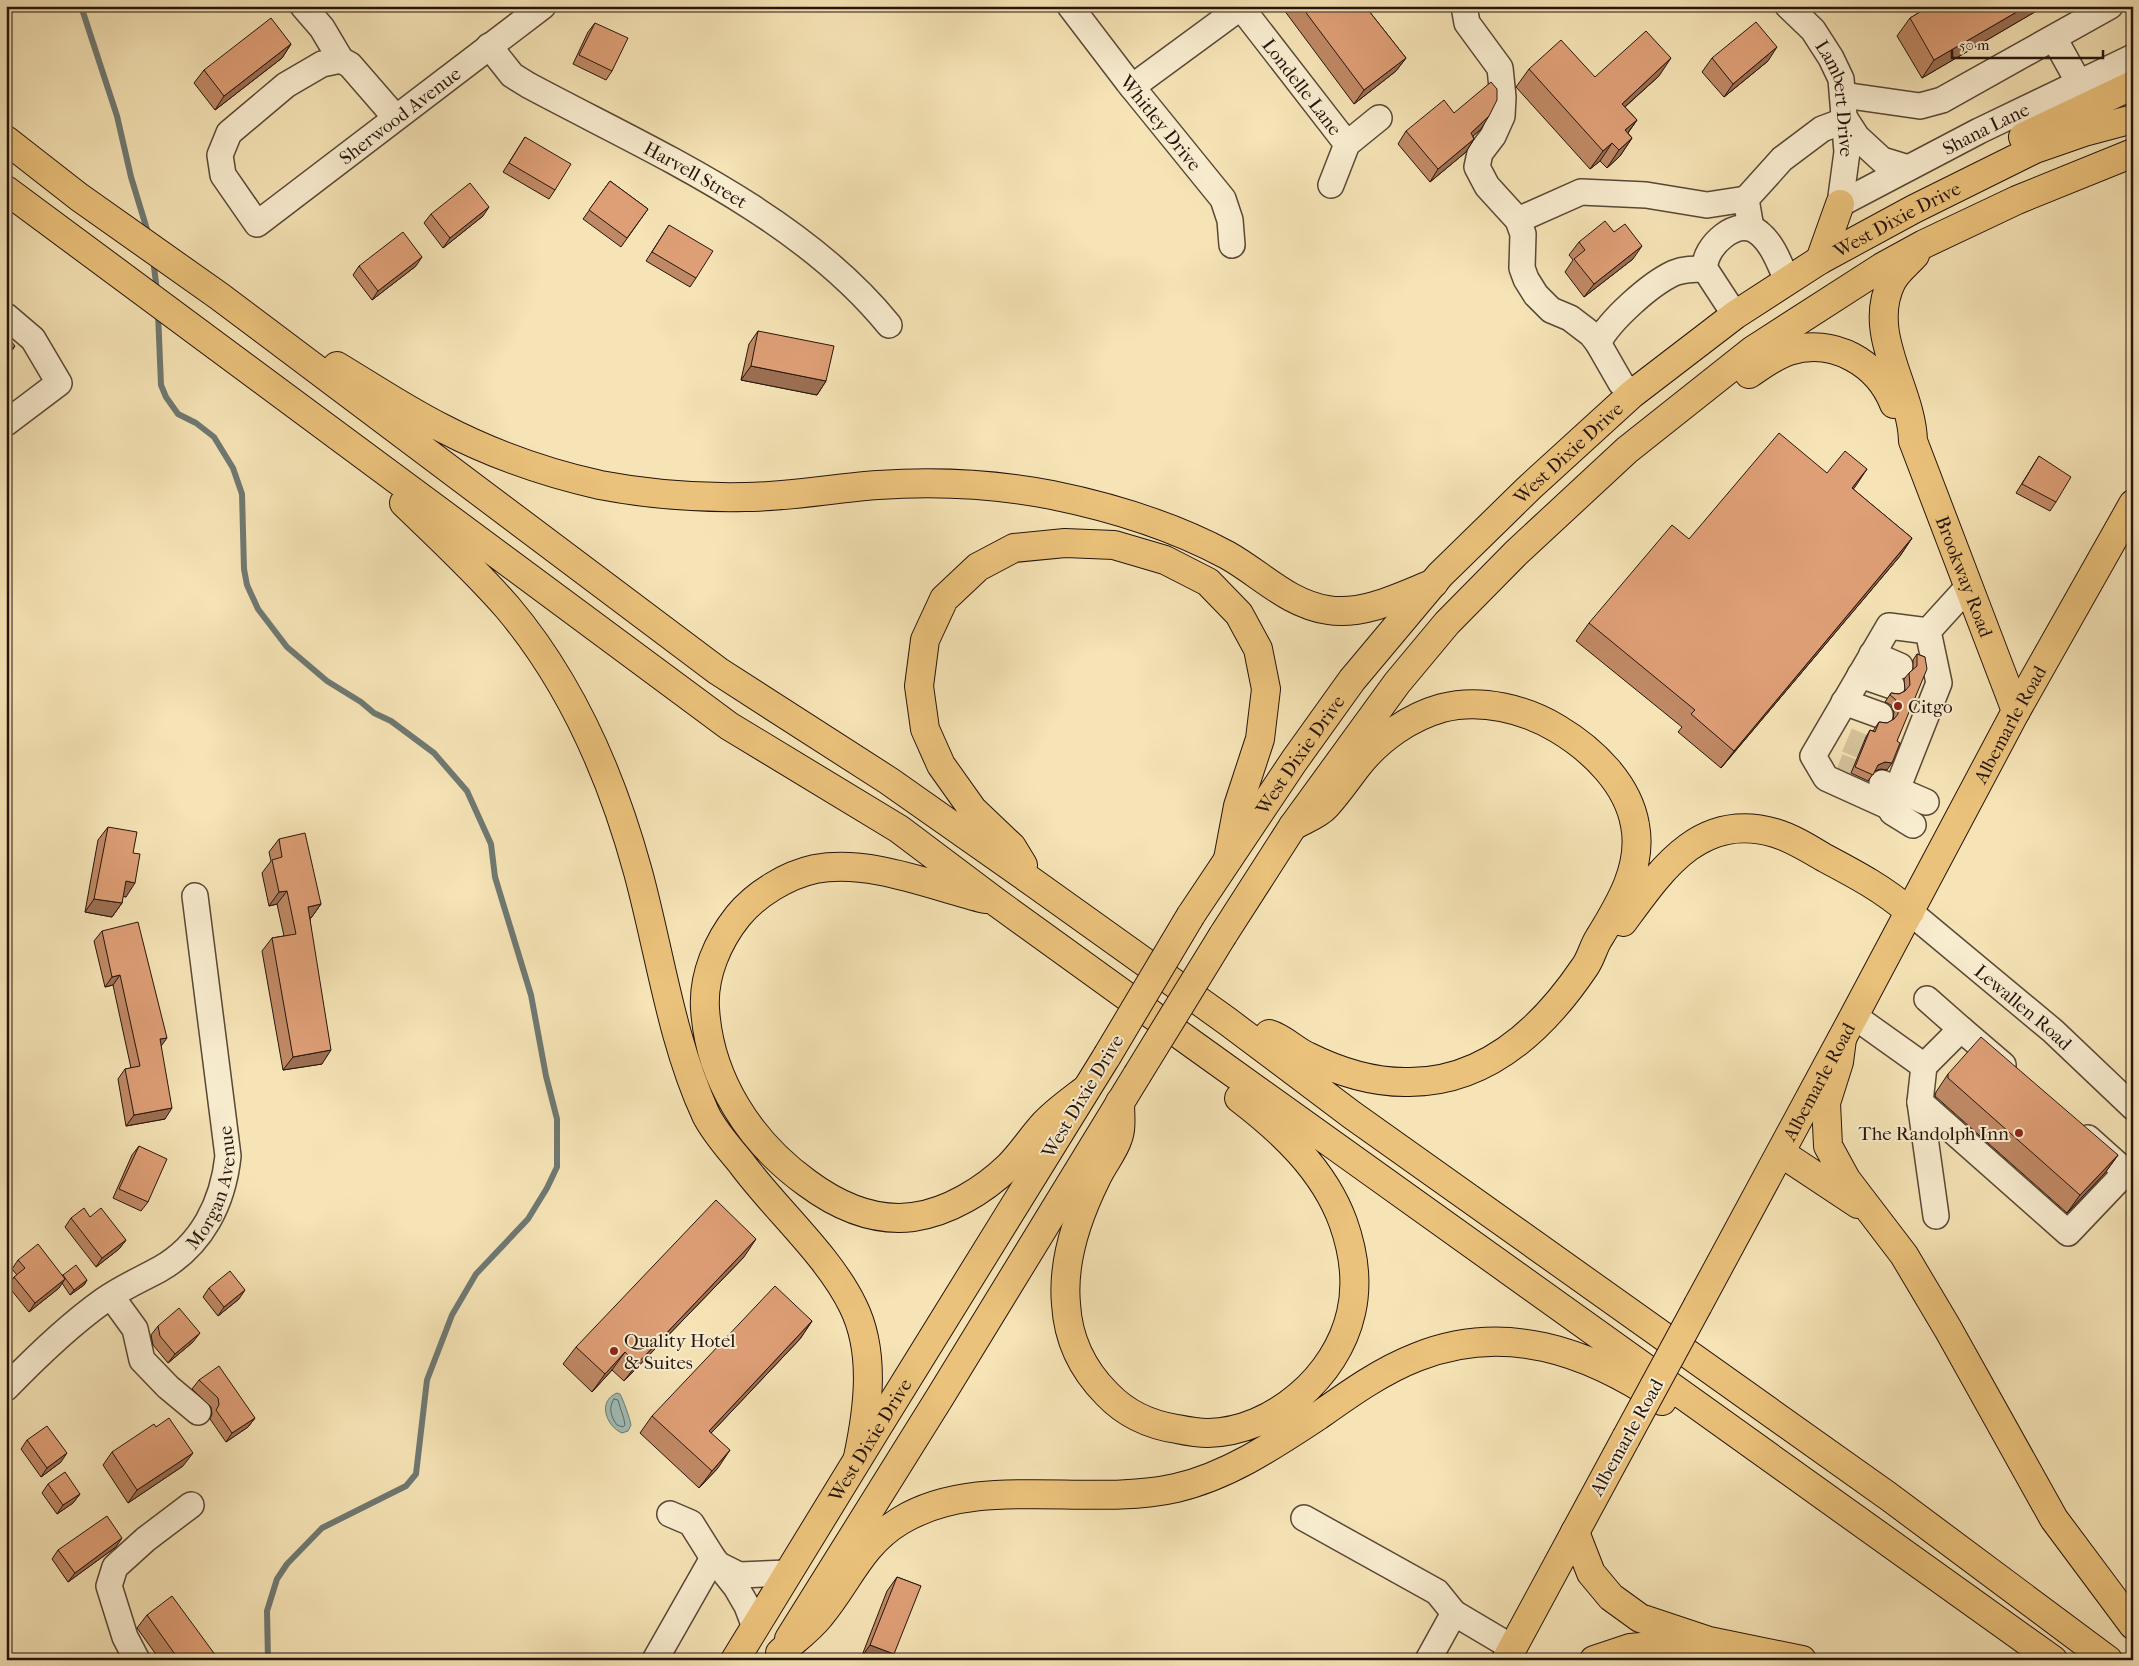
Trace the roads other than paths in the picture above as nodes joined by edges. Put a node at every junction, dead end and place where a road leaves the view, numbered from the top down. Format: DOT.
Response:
graph roads {
  1 [pos="303,6"];
  2 [pos="543,6"];
  3 [pos="1070,6"];
  4 [pos="1464,6"];
  5 [pos="1788,6"];
  6 [pos="2110,6"];
  7 [pos="1240,7"];
  8 [pos="2054,38"];
  9 [pos="489,46"];
  10 [pos="2133,57"];
  11 [pos="341,60"];
  12 [pos="2079,83"];
  13 [pos="2133,85"];
  14 [pos="1132,87"];
  15 [pos="1843,95"];
  16 [pos="396,118"];
  17 [pos="1379,118"];
  18 [pos="2133,119"];
  19 [pos="1846,120"];
  20 [pos="6,140"];
  21 [pos="1346,144"];
  22 [pos="2133,153"];
  23 [pos="1908,168"];
  24 [pos="1331,185"];
  25 [pos="6,190"];
  26 [pos="1746,199"];
  27 [pos="1840,204"];
  28 [pos="1914,209"];
  29 [pos="1518,220"];
  30 [pos="1751,228"];
  31 [pos="1924,244"];
  32 [pos="1232,245"];
  33 [pos="1820,260"];
  34 [pos="1705,269"];
  35 [pos="1787,280"];
  36 [pos="219,296"];
  37 [pos="1735,315"];
  38 [pos="6,316"];
  39 [pos="889,325"];
  40 [pos="1598,343"];
  41 [pos="269,385"];
  42 [pos="1632,394"];
  43 [pos="1686,401"];
  44 [pos="6,423"];
  45 [pos="1913,441"];
  46 [pos="2133,504"];
  47 [pos="1434,583"];
  48 [pos="1968,587"];
  49 [pos="1928,631"];
  50 [pos="1866,664"];
  51 [pos="1916,684"];
  52 [pos="1844,702"];
  53 [pos="2016,711"];
  54 [pos="1901,722"];
  55 [pos="1813,756"];
  56 [pos="1838,766"];
  57 [pos="1889,793"];
  58 [pos="1926,802"];
  59 [pos="1913,825"];
  60 [pos="1293,826"];
  61 [pos="1228,859"];
  62 [pos="1034,883"];
  63 [pos="195,896"];
  64 [pos="996,902"];
  65 [pos="1910,912"];
  66 [pos="1586,965"];
  67 [pos="1927,999"];
  68 [pos="1227,1021"];
  69 [pos="1848,1028"];
  70 [pos="1961,1029"];
  71 [pos="1194,1045"];
  72 [pos="1924,1066"];
  73 [pos="2021,1081"];
  74 [pos="1086,1089"];
  75 [pos="1120,1102"];
  76 [pos="1920,1102"];
  77 [pos="2133,1107"];
  78 [pos="2074,1126"];
  79 [pos="1781,1153"];
  80 [pos="2130,1171"];
  81 [pos="1871,1214"];
  82 [pos="1936,1216"];
  83 [pos="111,1296"];
  84 [pos="6,1388"];
  85 [pos="198,1412"];
  86 [pos="1756,1447"];
  87 [pos="858,1457"];
  88 [pos="190,1505"];
  89 [pos="670,1514"];
  90 [pos="1304,1518"];
  91 [pos="1574,1532"];
  92 [pos="717,1562"];
  93 [pos="787,1573"];
  94 [pos="1454,1613"];
  95 [pos="2133,1625"];
  96 [pos="755,1628"];
  97 [pos="1709,1642"];
  98 [pos="1510,1654"];
  99 [pos="778,1657"];
  100 [pos="137,1660"];
  101 [pos="655,1660"];
  102 [pos="736,1660"];
  103 [pos="1428,1660"];
  104 [pos="1594,1660"];
  105 [pos="1802,1660"];
  106 [pos="2052,1660"];
  107 [pos="2108,1660"];
  1 -- 11 [label="street"];
  2 -- 9 [label="street, Sherwood Avenue"];
  3 -- 14 [label="street, Whitley Drive"];
  4 -- 29 [label="street"];
  5 -- 15 [label="street, Lambert Drive"];
  6 -- 8 [label="street"];
  7 -- 14 [label="street"];
  7 -- 21 [label="street, Londelle Lane"];
  8 -- 12 [label="street"];
  8 -- 15 [label="street"];
  9 -- 16 [label="street, Sherwood Avenue"];
  9 -- 39 [label="street, Harvell Street"];
  10 -- 12 [label="street, Shana Lane"];
  11 -- 16 [label="street"];
  11 -- 16 [label="street, Sherwood Avenue"];
  12 -- 23 [label="street, Shana Lane"];
  13 -- 28 [label="main road"];
  14 -- 32 [label="street, Whitley Drive"];
  15 -- 19 [label="street, Lambert Drive"];
  17 -- 21 [label="street"];
  18 -- 28 [label="main road, West Dixie Drive"];
  19 -- 23 [label="street"];
  19 -- 26 [label="street"];
  19 -- 27 [label="street, Lambert Drive"];
  20 -- 36 [label="main road"];
  21 -- 24 [label="street"];
  22 -- 31 [label="main road, West Dixie Drive"];
  23 -- 27 [label="street, Shana Lane"];
  25 -- 41 [label="main road"];
  26 -- 29 [label="street"];
  26 -- 30 [label="street"];
  27 -- 33 [label="main road"];
  28 -- 33 [label="main road, West Dixie Drive"];
  29 -- 40 [label="street"];
  30 -- 34 [label="street"];
  30 -- 35 [label="street"];
  31 -- 43 [label="main road, West Dixie Drive"];
  31 -- 45 [label="main road"];
  33 -- 35 [label="main road, West Dixie Drive"];
  34 -- 37 [label="street"];
  34 -- 40 [label="street"];
  35 -- 37 [label="main road, West Dixie Drive"];
  36 -- 47 [label="main road"];
  36 -- 62 [label="main road"];
  37 -- 42 [label="main road, West Dixie Drive"];
  38 -- 44 [label="street"];
  40 -- 42 [label="street"];
  41 -- 64 [label="main road"];
  41 -- 87 [label="main road"];
  42 -- 47 [label="main road, West Dixie Drive"];
  43 -- 45 [label="main road"];
  43 -- 60 [label="main road, West Dixie Drive"];
  45 -- 48 [label="main road, Brookway Road"];
  46 -- 53 [label="main road, Albemarle Road"];
  47 -- 61 [label="main road, West Dixie Drive"];
  48 -- 49 [label="street"];
  48 -- 53 [label="main road, Brookway Road"];
  49 -- 50 [label="street"];
  49 -- 51 [label="street"];
  50 -- 51 [label="street"];
  50 -- 52 [label="street"];
  51 -- 54 [label="street"];
  52 -- 54 [label="street"];
  52 -- 55 [label="street"];
  53 -- 65 [label="main road, Albemarle Road"];
  54 -- 57 [label="street"];
  55 -- 56 [label="street"];
  55 -- 57 [label="street"];
  57 -- 58 [label="street"];
  57 -- 59 [label="street"];
  60 -- 66 [label="main road"];
  60 -- 75 [label="main road, West Dixie Drive, bridge"];
  61 -- 62 [label="main road"];
  61 -- 74 [label="main road, West Dixie Drive, bridge"];
  62 -- 68 [label="main road"];
  63 -- 83 [label="street, Morgan Avenue"];
  64 -- 71 [label="main road"];
  64 -- 74 [label="main road"];
  65 -- 66 [label="main road"];
  65 -- 69 [label="main road, Albemarle Road"];
  65 -- 77 [label="street, Lewallen Road"];
  66 -- 68 [label="main road"];
  67 -- 70 [label="street"];
  68 -- 107 [label="main road"];
  69 -- 72 [label="street"];
  69 -- 79 [label="main road, Albemarle Road"];
  69 -- 81 [label="main road"];
  70 -- 72 [label="street"];
  70 -- 73 [label="street"];
  71 -- 75 [label="main road"];
  71 -- 86 [label="main road"];
  72 -- 76 [label="street"];
  74 -- 87 [label="main road, West Dixie Drive"];
  75 -- 99 [label="main road, West Dixie Drive"];
  76 -- 80 [label="street"];
  76 -- 82 [label="street"];
  78 -- 80 [label="street"];
  79 -- 81 [label="main road"];
  79 -- 91 [label="main road, Albemarle Road, bridge"];
  81 -- 95 [label="main road"];
  83 -- 84 [label="street, Morgan Avenue"];
  83 -- 85 [label="street"];
  86 -- 99 [label="main road"];
  86 -- 106 [label="main road"];
  87 -- 93 [label="main road, West Dixie Drive"];
  88 -- 100 [label="street"];
  89 -- 92 [label="street"];
  90 -- 94 [label="street"];
  91 -- 97 [label="main road"];
  91 -- 98 [label="main road, Albemarle Road"];
  92 -- 93 [label="street"];
  92 -- 96 [label="street"];
  92 -- 101 [label="street"];
  93 -- 96 [label="main road, West Dixie Drive"];
  94 -- 98 [label="street"];
  94 -- 103 [label="street"];
  96 -- 102 [label="main road, West Dixie Drive"];
  97 -- 104 [label="main road"];
  97 -- 105 [label="main road"];
}
